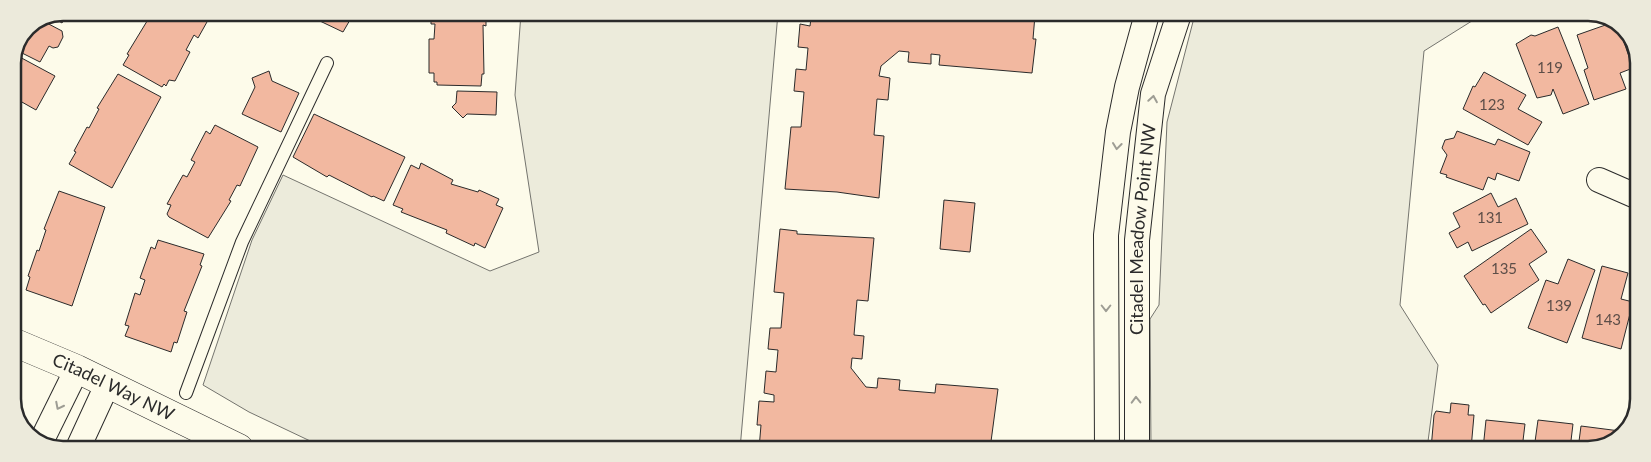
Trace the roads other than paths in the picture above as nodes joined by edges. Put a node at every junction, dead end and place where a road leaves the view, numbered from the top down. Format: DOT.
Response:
graph roads {
  1 [pos="1145,21"];
  2 [pos="1177,21"];
  3 [pos="327,63"];
  4 [pos="1599,180"];
  5 [pos="1630,194"];
  6 [pos="21,345"];
  7 [pos="78,369"];
  8 [pos="107,385"];
  9 [pos="186,394"];
  10 [pos="44,436"];
  11 [pos="81,441"];
  12 [pos="225,441"];
  13 [pos="1107,441"];
  14 [pos="1137,441"];
  1 -- 13 [label="street, Citadel Meadow Point NW, one-way"];
  14 -- 2 [label="street, Citadel Meadow Point NW, one-way"];
  3 -- 9 [label="lane"];
  4 -- 5 [label="street"];
  6 -- 7 [label="street, Citadel Way NW"];
  7 -- 8 [label="street, Citadel Way NW"];
  7 -- 10 [label="street, one-way"];
  8 -- 11 [label="street"];
  8 -- 12 [label="street, Citadel Way NW"];
}
